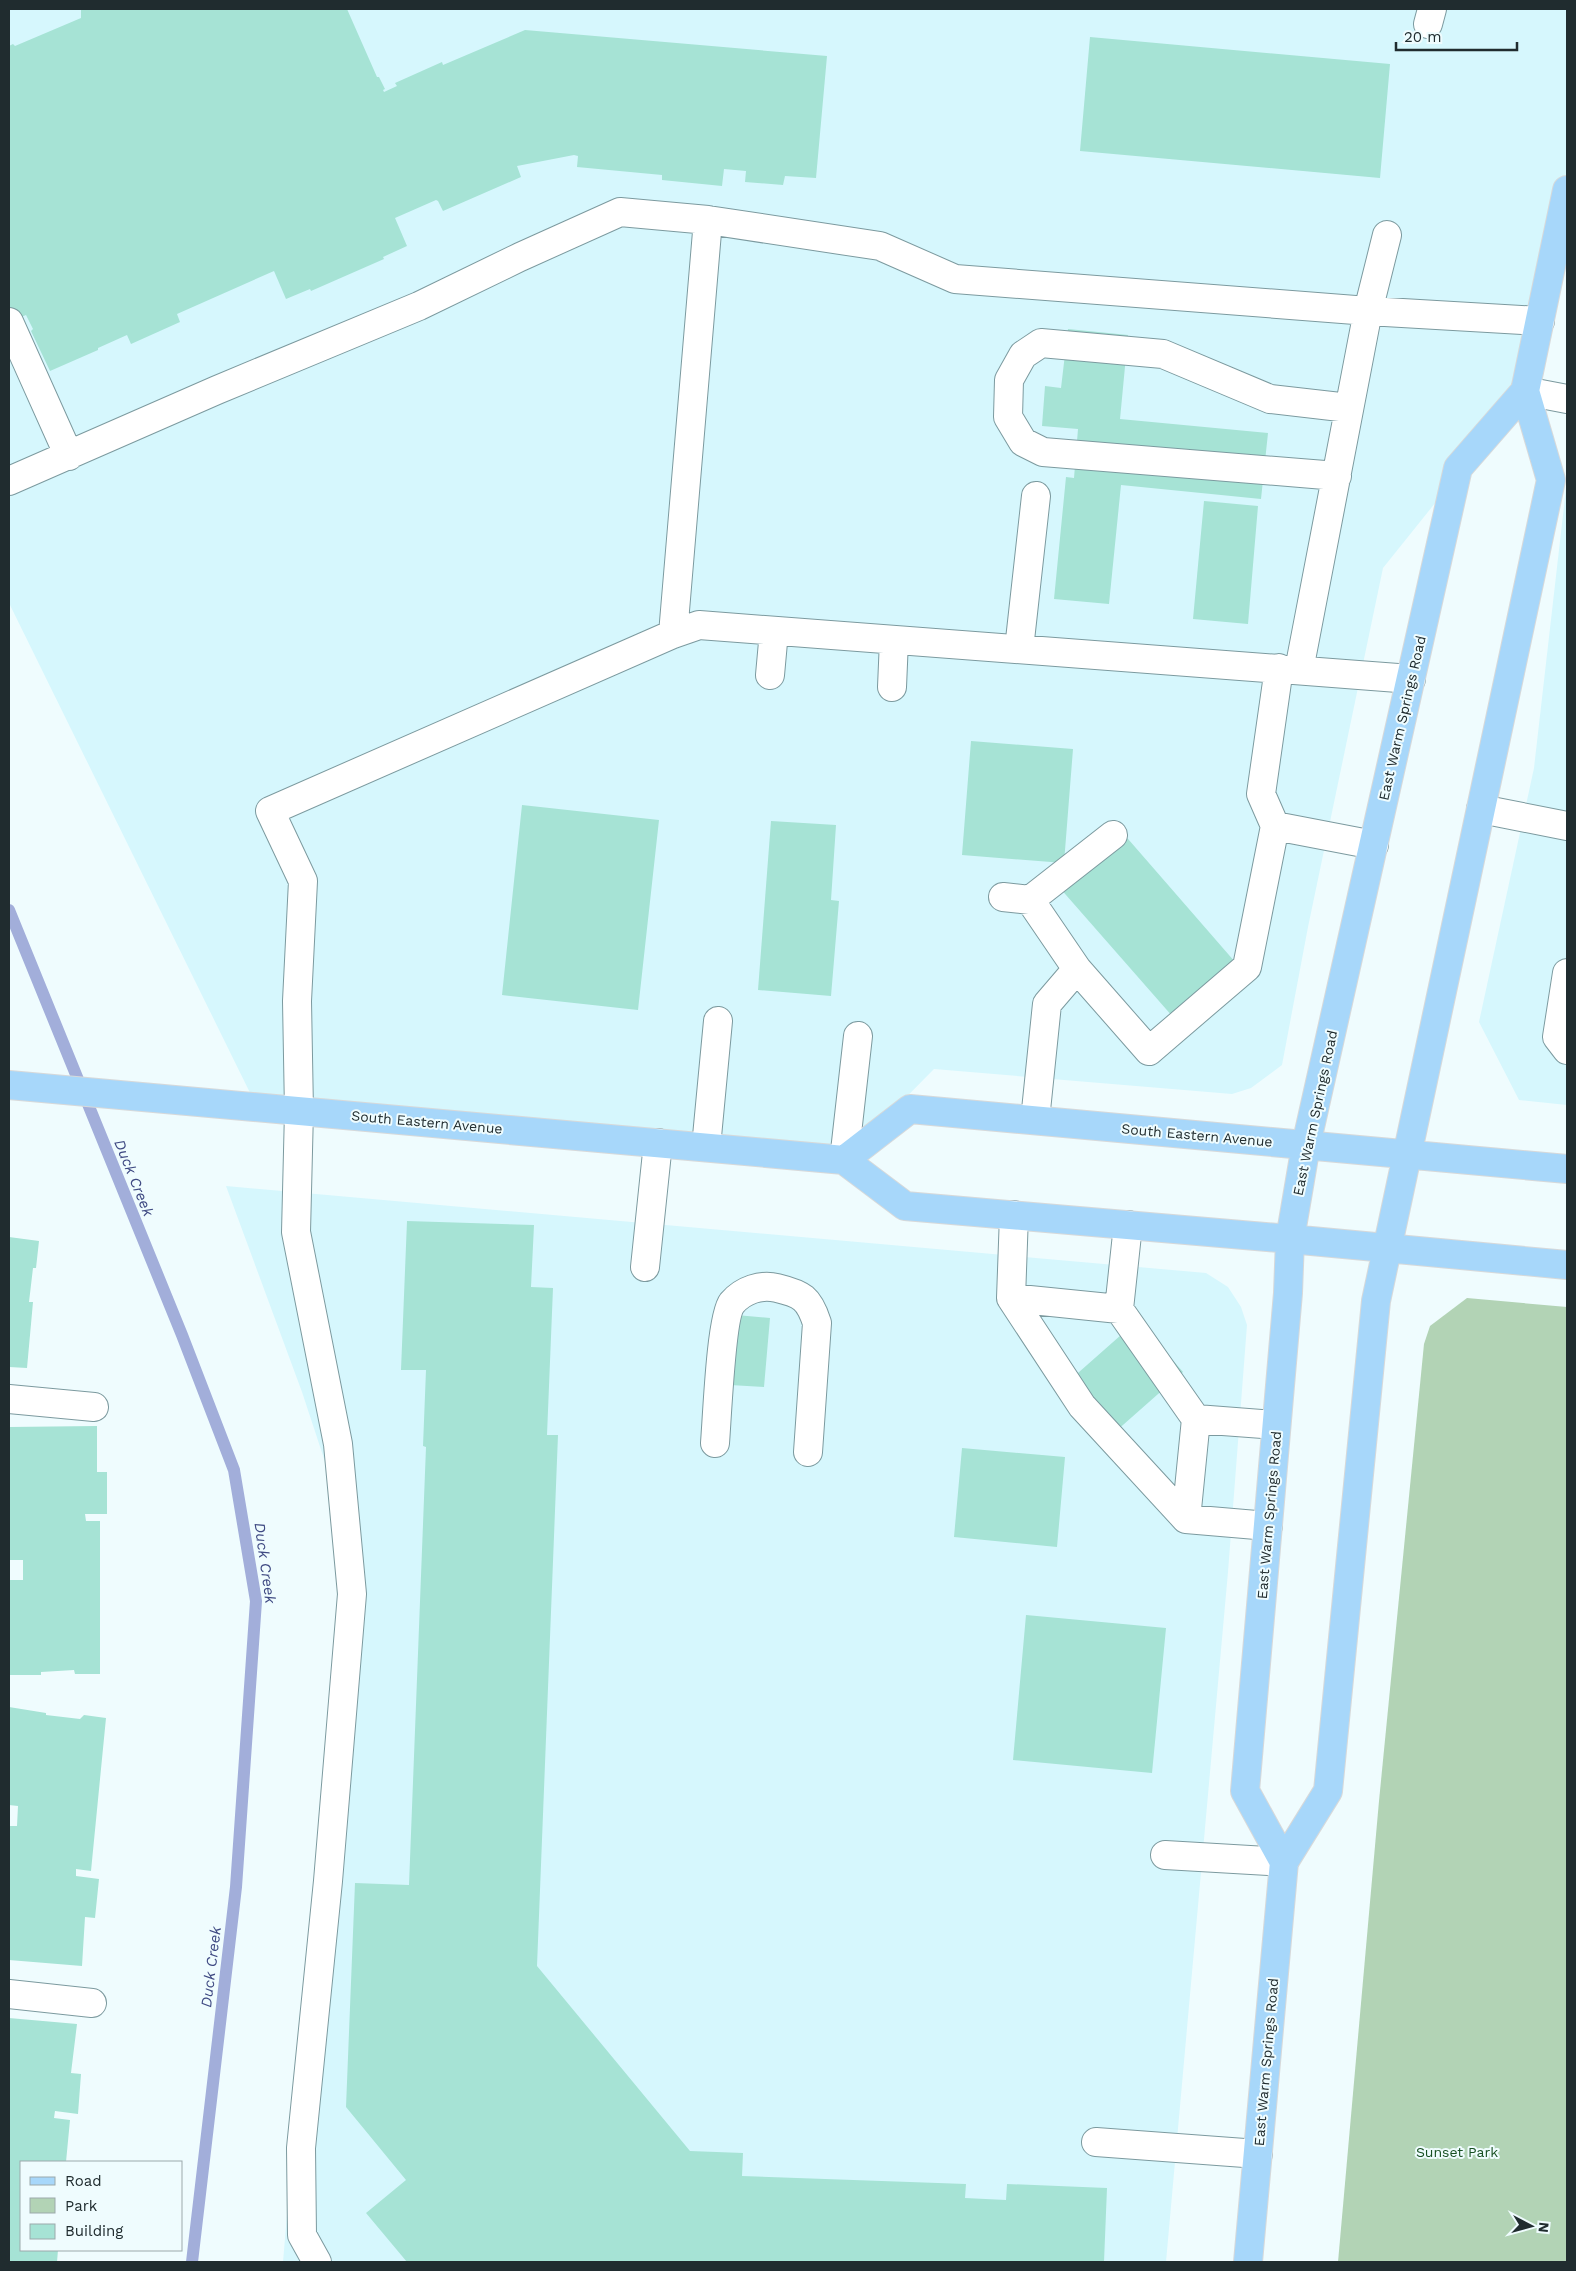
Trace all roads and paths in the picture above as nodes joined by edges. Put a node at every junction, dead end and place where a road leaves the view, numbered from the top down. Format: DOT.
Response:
graph roads {
  1 [pos="1567,190"];
  2 [pos="708,220"];
  3 [pos="1387,235"];
  4 [pos="1368,311"];
  5 [pos="1540,321"];
  6 [pos="9,322"];
  7 [pos="1525,391"];
  8 [pos="1567,399"];
  9 [pos="1349,408"];
  10 [pos="69,456"];
  11 [pos="1337,476"];
  12 [pos="9,481"];
  13 [pos="1036,496"];
  14 [pos="774,630"];
  15 [pos="673,634"];
  16 [pos="894,640"];
  17 [pos="1019,649"];
  18 [pos="1289,669"];
  19 [pos="770,675"];
  20 [pos="1411,679"];
  21 [pos="892,687"];
  22 [pos="1482,809"];
  23 [pos="1275,826"];
  24 [pos="1567,826"];
  25 [pos="1113,835"];
  26 [pos="1374,844"];
  27 [pos="1002,897"];
  28 [pos="1030,900"];
  29 [pos="1078,969"];
  30 [pos="1567,973"];
  31 [pos="718,1021"];
  32 [pos="858,1036"];
  33 [pos="1567,1050"];
  34 [pos="9,1085"];
  35 [pos="299,1111"];
  36 [pos="1034,1120"];
  37 [pos="658,1144"];
  38 [pos="1306,1145"];
  39 [pos="706,1148"];
  40 [pos="1409,1154"];
  41 [pos="844,1160"];
  42 [pos="1567,1169"];
  43 [pos="1014,1215"];
  44 [pos="1128,1225"];
  45 [pos="1290,1238"];
  46 [pos="1388,1248"];
  47 [pos="1567,1265"];
  48 [pos="645,1267"];
  49 [pos="1011,1298"];
  50 [pos="1119,1309"];
  51 [pos="9,1399"];
  52 [pos="94,1407"];
  53 [pos="1196,1418"];
  54 [pos="1276,1425"];
  55 [pos="715,1443"];
  56 [pos="808,1452"];
  57 [pos="1186,1519"];
  58 [pos="1268,1526"];
  59 [pos="1165,1855"];
  60 [pos="1284,1862"];
  61 [pos="9,1994"];
  62 [pos="92,2003"];
  63 [pos="1096,2142"];
  64 [pos="1258,2154"];
  65 [pos="317,2262"];
  66 [pos="1248,2262"];
  1 -- 5 [label="main road, East Warm Springs Road"];
  2 -- 4 [label="street"];
  2 -- 10 [label="street"];
  2 -- 15 [label="street"];
  3 -- 4 [label="street"];
  4 -- 5 [label="street"];
  4 -- 9 [label="street"];
  5 -- 7 [label="main road, East Warm Springs Road"];
  6 -- 10 [label="street"];
  7 -- 8 [label="street"];
  7 -- 20 [label="main road, East Warm Springs Road"];
  7 -- 22 [label="main road, East Warm Springs Road"];
  9 -- 11 [label="street"];
  9 -- 11 [label="street"];
  10 -- 12 [label="street"];
  11 -- 18 [label="street"];
  13 -- 17 [label="street"];
  14 -- 15 [label="street"];
  14 -- 16 [label="street"];
  14 -- 19 [label="street"];
  15 -- 35 [label="street"];
  16 -- 17 [label="street"];
  16 -- 21 [label="street"];
  17 -- 18 [label="street"];
  18 -- 20 [label="street"];
  18 -- 23 [label="street"];
  20 -- 26 [label="main road, East Warm Springs Road"];
  22 -- 24 [label="street"];
  22 -- 40 [label="main road, East Warm Springs Road"];
  23 -- 26 [label="street"];
  23 -- 29 [label="street"];
  25 -- 28 [label="street"];
  26 -- 38 [label="main road, East Warm Springs Road"];
  27 -- 28 [label="street"];
  28 -- 29 [label="street"];
  29 -- 36 [label="street"];
  30 -- 33 [label="street"];
  31 -- 39 [label="street"];
  32 -- 41 [label="street"];
  34 -- 35 [label="main road, South Eastern Avenue"];
  35 -- 37 [label="main road, South Eastern Avenue"];
  35 -- 65 [label="street"];
  36 -- 38 [label="main road, South Eastern Avenue"];
  36 -- 41 [label="main road, South Eastern Avenue"];
  37 -- 39 [label="main road, South Eastern Avenue"];
  37 -- 48 [label="street"];
  38 -- 40 [label="main road, South Eastern Avenue"];
  38 -- 45 [label="main road, East Warm Springs Road"];
  39 -- 41 [label="main road, South Eastern Avenue"];
  40 -- 42 [label="main road, South Eastern Avenue"];
  40 -- 46 [label="main road, East Warm Springs Road"];
  41 -- 43 [label="main road"];
  43 -- 44 [label="main road"];
  43 -- 49 [label="street"];
  44 -- 45 [label="main road"];
  44 -- 50 [label="street"];
  45 -- 46 [label="main road"];
  45 -- 54 [label="main road, East Warm Springs Road"];
  46 -- 47 [label="main road"];
  46 -- 60 [label="main road, East Warm Springs Road"];
  49 -- 50 [label="street"];
  49 -- 57 [label="street"];
  50 -- 53 [label="street"];
  51 -- 52 [label="street"];
  53 -- 54 [label="street"];
  53 -- 57 [label="street"];
  54 -- 58 [label="main road, East Warm Springs Road"];
  55 -- 56 [label="street"];
  57 -- 58 [label="street"];
  58 -- 60 [label="main road, East Warm Springs Road"];
  59 -- 60 [label="street"];
  60 -- 64 [label="main road, East Warm Springs Road"];
  61 -- 62 [label="street"];
  63 -- 64 [label="street"];
  64 -- 66 [label="main road, East Warm Springs Road"];
}
